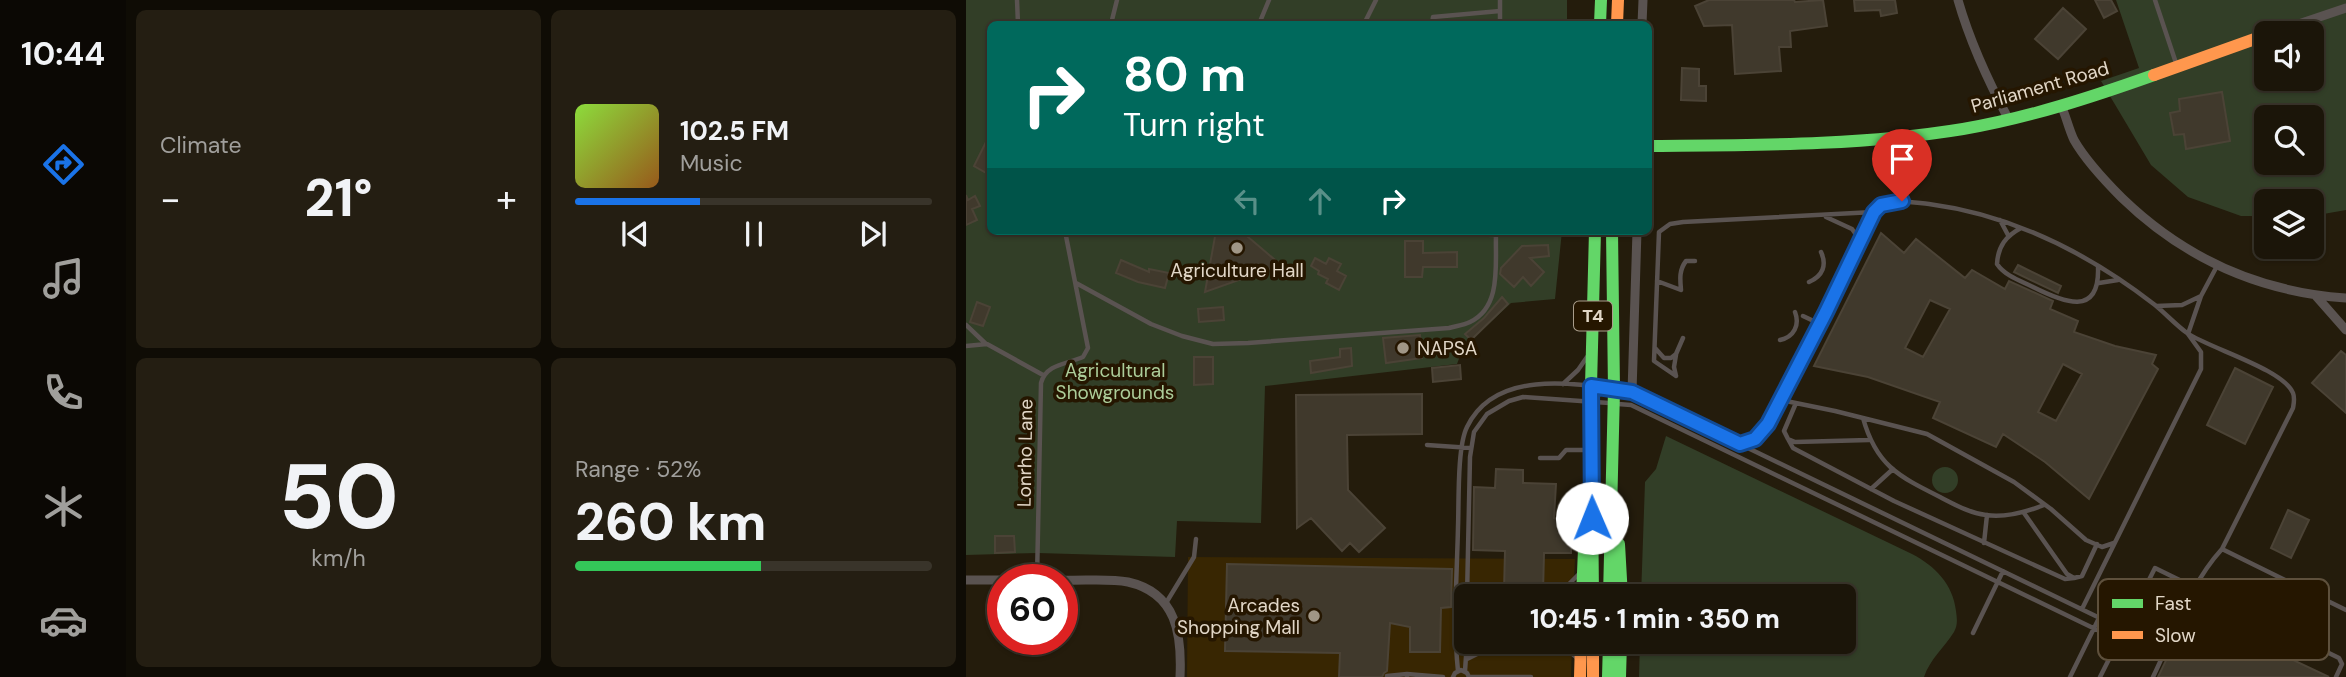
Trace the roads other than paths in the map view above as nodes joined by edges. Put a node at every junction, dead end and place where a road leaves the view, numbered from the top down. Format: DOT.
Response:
graph roads {
  1 [pos="1017,0"];
  2 [pos="1117,0"];
  3 [pos="1269,0"];
  4 [pos="1376,0"];
  5 [pos="1500,0"];
  6 [pos="1601,0"];
  7 [pos="1618,0"];
  8 [pos="1643,0"];
  9 [pos="1958,0"];
  10 [pos="2155,0"];
  11 [pos="2346,8"];
  12 [pos="1500,11"];
  13 [pos="1018,21"];
  14 [pos="1112,21"];
  15 [pos="1260,21"];
  16 [pos="1366,21"];
  17 [pos="1432,21"];
  18 [pos="1500,21"];
  19 [pos="1600,21"];
  20 [pos="1617,21"];
  21 [pos="1642,21"];
  22 [pos="2308,21"];
  23 [pos="2254,39"];
  24 [pos="2177,66"];
  25 [pos="2061,105"];
  26 [pos="2009,120"];
  27 [pos="1652,146"];
  28 [pos="1874,212"];
  29 [pos="1822,215"];
  30 [pos="1999,219"];
  31 [pos="2021,228"];
  32 [pos="1065,235"];
  33 [pos="1496,235"];
  34 [pos="1595,235"];
  35 [pos="1612,235"];
  36 [pos="1637,235"];
  37 [pos="2008,235"];
  38 [pos="1860,240"];
  39 [pos="1821,252"];
  40 [pos="1695,261"];
  41 [pos="2217,265"];
  42 [pos="2098,266"];
  43 [pos="2119,280"];
  44 [pos="1657,281"];
  45 [pos="1076,282"];
  46 [pos="1809,282"];
  47 [pos="2099,283"];
  48 [pos="2201,296"];
  49 [pos="2316,296"];
  50 [pos="2346,298"];
  51 [pos="2155,306"];
  52 [pos="1795,312"];
  53 [pos="1803,316"];
  54 [pos="1809,319"];
  55 [pos="1820,324"];
  56 [pos="966,325"];
  57 [pos="1796,326"];
  58 [pos="2346,330"];
  59 [pos="2188,334"];
  60 [pos="1683,338"];
  61 [pos="1780,340"];
  62 [pos="987,344"];
  63 [pos="966,346"];
  64 [pos="1655,348"];
  65 [pos="1592,349"];
  66 [pos="1676,354"];
  67 [pos="1043,375"];
  68 [pos="1562,385"];
  69 [pos="1591,386"];
  70 [pos="1614,390"];
  71 [pos="1632,392"];
  72 [pos="1781,400"];
  73 [pos="1591,401"];
  74 [pos="1614,403"];
  75 [pos="1796,403"];
  76 [pos="1631,405"];
  77 [pos="1862,418"];
  78 [pos="1788,439"];
  79 [pos="1869,440"];
  80 [pos="1740,444"];
  81 [pos="1427,445"];
  82 [pos="1463,447"];
  83 [pos="1471,448"];
  84 [pos="1612,449"];
  85 [pos="1591,450"];
  86 [pos="1540,457"];
  87 [pos="1893,469"];
  88 [pos="1871,489"];
  89 [pos="1591,493"];
  90 [pos="2045,505"];
  91 [pos="2024,513"];
  92 [pos="1987,515"];
  93 [pos="1196,539"];
  94 [pos="1984,543"];
  95 [pos="2115,543"];
  96 [pos="2097,544"];
  97 [pos="2222,549"];
  98 [pos="1037,564"];
  99 [pos="1583,570"];
  100 [pos="2003,571"];
  101 [pos="2074,578"];
  102 [pos="2149,579"];
  103 [pos="2178,579"];
  104 [pos="2199,579"];
  105 [pos="2283,579"];
  106 [pos="966,580"];
  107 [pos="987,580"];
  108 [pos="1078,580"];
  109 [pos="1998,582"];
  110 [pos="1457,584"];
  111 [pos="1467,584"];
  112 [pos="1569,584"];
  113 [pos="1582,584"];
  114 [pos="1593,584"];
  115 [pos="1609,584"];
  116 [pos="1621,584"];
  117 [pos="2329,602"];
  118 [pos="1166,603"];
  119 [pos="2082,610"];
  120 [pos="2346,610"];
  121 [pos="2098,618"];
  122 [pos="2098,620"];
  123 [pos="2094,629"];
  124 [pos="2098,631"];
  125 [pos="1973,633"];
  126 [pos="2329,652"];
  127 [pos="1457,654"];
  128 [pos="1467,654"];
  129 [pos="1477,654"];
  130 [pos="1567,654"];
  131 [pos="1593,654"];
  132 [pos="1609,654"];
  133 [pos="1621,654"];
  134 [pos="1467,659"];
  135 [pos="2108,660"];
  136 [pos="2161,660"];
  137 [pos="2344,665"];
  138 [pos="1580,670"];
  139 [pos="1458,671"];
  140 [pos="1467,675"];
  141 [pos="1387,676"];
  142 [pos="1407,676"];
  143 [pos="1180,677"];
  144 [pos="1443,677"];
  145 [pos="1453,677"];
  146 [pos="1531,677"];
  147 [pos="1593,677"];
  148 [pos="1608,677"];
  149 [pos="1620,677"];
  150 [pos="2070,677"];
  151 [pos="2099,677"];
  152 [pos="2153,677"];
  153 [pos="2336,677"];
  1 -- 13 [label="lane"];
  2 -- 14 [label="lane"];
  3 -- 15 [label="lane"];
  4 -- 16 [label="lane"];
  5 -- 12 [label="lane"];
  6 -- 19 [label="main road"];
  7 -- 20 [label="main road"];
  8 -- 21 [label="street"];
  9 -- 26 [label="street"];
  10 -- 24 [label="lane"];
  11 -- 22 [label="street"];
  12 -- 17 [label="lane"];
  12 -- 18 [label="lane"];
  23 -- 24 [label="main road, Parliament Road"];
  24 -- 25 [label="main road, Parliament Road"];
  25 -- 26 [label="main road, Parliament Road"];
  25 -- 41 [label="street"];
  26 -- 27 [label="main road, Parliament Road"];
  28 -- 29 [label="lane"];
  28 -- 30 [label="lane"];
  28 -- 38 [label="lane"];
  29 -- 38 [label="lane"];
  29 -- 44 [label="lane"];
  30 -- 31 [label="lane"];
  30 -- 37 [label="lane"];
  31 -- 37 [label="lane"];
  31 -- 42 [label="lane"];
  32 -- 45 [label="lane, Lonrho Lane"];
  33 -- 45 [label="lane"];
  34 -- 65 [label="main road, T4"];
  35 -- 70 [label="main road, T4"];
  36 -- 71 [label="street"];
  37 -- 47 [label="lane"];
  38 -- 55 [label="lane"];
  39 -- 46 [label="lane"];
  40 -- 44 [label="lane"];
  41 -- 48 [label="lane"];
  41 -- 49 [label="street"];
  42 -- 43 [label="lane"];
  42 -- 47 [label="lane"];
  43 -- 47 [label="lane"];
  43 -- 51 [label="lane"];
  44 -- 64 [label="lane"];
  45 -- 67 [label="lane, Lonrho Lane"];
  48 -- 51 [label="lane"];
  48 -- 59 [label="lane"];
  49 -- 50 [label="street"];
  49 -- 58 [label="street"];
  51 -- 59 [label="lane"];
  52 -- 57 [label="lane"];
  53 -- 54 [label="lane"];
  54 -- 55 [label="lane"];
  54 -- 57 [label="lane"];
  55 -- 72 [label="lane"];
  56 -- 62 [label="lane"];
  57 -- 61 [label="lane"];
  59 -- 95 [label="lane"];
  59 -- 97 [label="lane"];
  60 -- 66 [label="lane"];
  62 -- 63 [label="lane"];
  62 -- 67 [label="lane"];
  64 -- 66 [label="lane"];
  64 -- 66 [label="lane"];
  65 -- 68 [label="lane"];
  65 -- 69 [label="main road, T4"];
  67 -- 98 [label="lane, Lonrho Lane"];
  68 -- 69 [label="lane"];
  68 -- 82 [label="lane"];
  69 -- 70 [label="lane"];
  69 -- 73 [label="main road, T4"];
  70 -- 71 [label="lane"];
  70 -- 74 [label="main road, T4"];
  71 -- 76 [label="lane"];
  71 -- 80 [label="lane"];
  72 -- 75 [label="lane"];
  72 -- 80 [label="lane"];
  73 -- 74 [label="lane"];
  73 -- 83 [label="lane"];
  73 -- 85 [label="main road, T4"];
  74 -- 76 [label="lane"];
  74 -- 84 [label="main road, T4"];
  75 -- 77 [label="lane"];
  75 -- 78 [label="lane"];
  76 -- 109 [label="lane"];
  77 -- 79 [label="lane"];
  77 -- 90 [label="lane"];
  78 -- 79 [label="lane"];
  78 -- 88 [label="lane"];
  79 -- 87 [label="lane"];
  80 -- 100 [label="lane"];
  81 -- 82 [label="lane"];
  82 -- 83 [label="lane"];
  82 -- 110 [label="lane"];
  83 -- 111 [label="lane"];
  84 -- 115 [label="main road, T4"];
  84 -- 116 [label="main road, T4"];
  85 -- 86 [label="lane"];
  85 -- 89 [label="main road, T4"];
  87 -- 88 [label="lane"];
  87 -- 92 [label="lane"];
  88 -- 94 [label="lane"];
  89 -- 99 [label="main road, T4"];
  89 -- 114 [label="main road, T4"];
  90 -- 91 [label="lane"];
  90 -- 96 [label="lane"];
  91 -- 92 [label="lane"];
  91 -- 101 [label="lane"];
  92 -- 94 [label="lane"];
  93 -- 118 [label="lane"];
  94 -- 101 [label="lane"];
  95 -- 96 [label="lane"];
  95 -- 119 [label="lane"];
  96 -- 101 [label="lane"];
  97 -- 104 [label="lane"];
  97 -- 105 [label="lane"];
  99 -- 112 [label="lane"];
  99 -- 113 [label="main road, T4"];
  100 -- 109 [label="lane"];
  100 -- 119 [label="lane"];
  102 -- 103 [label="lane"];
  106 -- 107 [label="street"];
  108 -- 118 [label="street"];
  109 -- 123 [label="lane"];
  109 -- 125 [label="lane"];
  117 -- 120 [label="lane"];
  118 -- 143 [label="street"];
  119 -- 121 [label="lane"];
  122 -- 123 [label="lane"];
  123 -- 124 [label="lane"];
  123 -- 150 [label="lane"];
  126 -- 137 [label="lane"];
  127 -- 139 [label="lane"];
  128 -- 134 [label="lane"];
  129 -- 134 [label="lane"];
  130 -- 138 [label="lane"];
  131 -- 147 [label="main road"];
  132 -- 148 [label="main road"];
  133 -- 149 [label="main road"];
  134 -- 140 [label="lane"];
  135 -- 151 [label="lane"];
  136 -- 152 [label="lane"];
  137 -- 153 [label="lane"];
  139 -- 140 [label="lane"];
  139 -- 145 [label="lane"];
  140 -- 146 [label="lane"];
  141 -- 142 [label="lane"];
  142 -- 144 [label="lane"];
}
